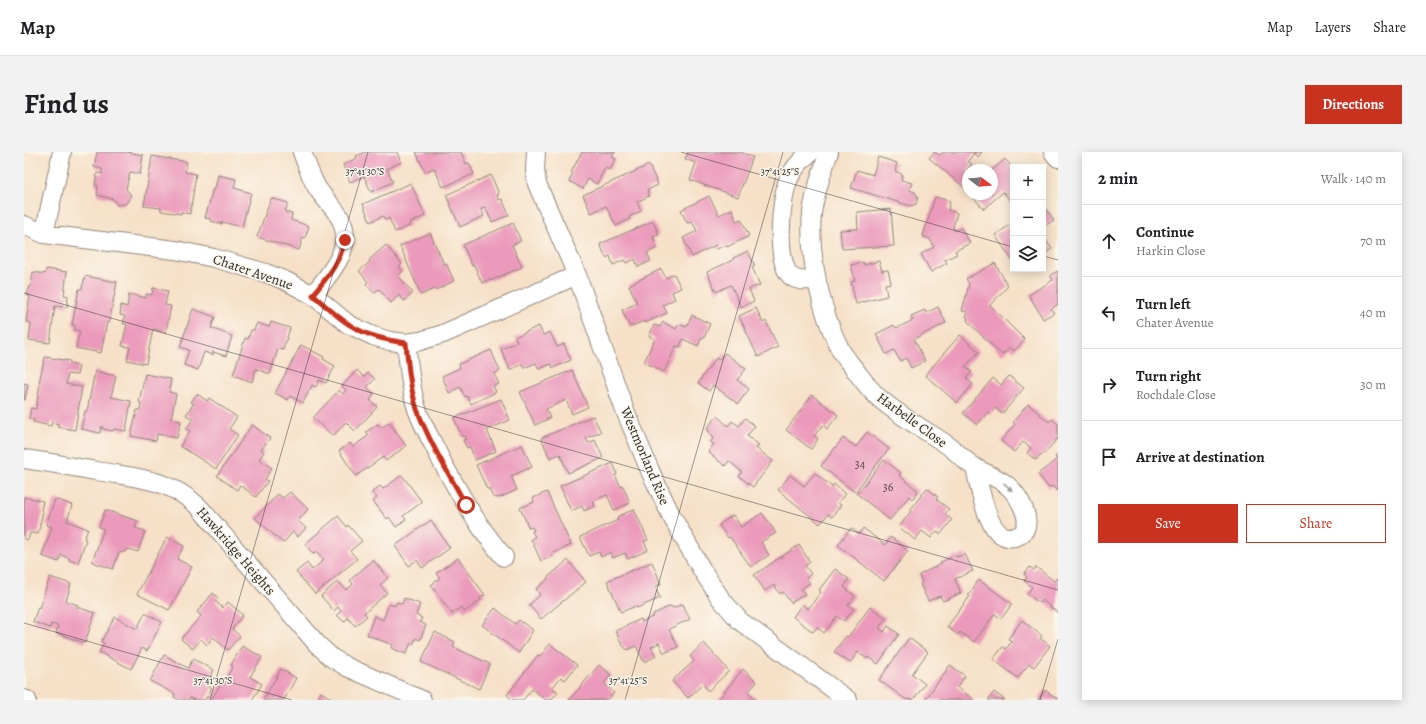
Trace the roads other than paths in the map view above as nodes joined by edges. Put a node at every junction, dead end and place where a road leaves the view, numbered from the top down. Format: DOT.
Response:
graph roads {
  1 [pos="62,152"];
  2 [pos="302,152"];
  3 [pos="536,152"];
  4 [pos="811,152"];
  5 [pos="829,152"];
  6 [pos="1052,152"];
  7 [pos="1058,158"];
  8 [pos="24,225"];
  9 [pos="44,234"];
  10 [pos="577,275"];
  11 [pos="817,280"];
  12 [pos="313,295"];
  13 [pos="406,343"];
  14 [pos="24,459"];
  15 [pos="975,467"];
  16 [pos="504,557"];
  17 [pos="24,698"];
  18 [pos="27,700"];
  19 [pos="422,700"];
  20 [pos="848,700"];
  1 -- 9 [label="street"];
  2 -- 12 [label="street"];
  3 -- 10 [label="street, Westmorland Rise"];
  4 -- 11 [label="street"];
  5 -- 11 [label="street, Harbelle Close"];
  6 -- 7 [label="street"];
  8 -- 9 [label="street, Chater Avenue"];
  9 -- 12 [label="street, Chater Avenue"];
  10 -- 13 [label="street, Chater Avenue"];
  10 -- 20 [label="street, Westmorland Rise"];
  11 -- 15 [label="street, Harbelle Close"];
  12 -- 13 [label="street, Chater Avenue"];
  13 -- 16 [label="street"];
  14 -- 19 [label="street, Hawkridge Heights"];
  17 -- 18 [label="street"];
}
